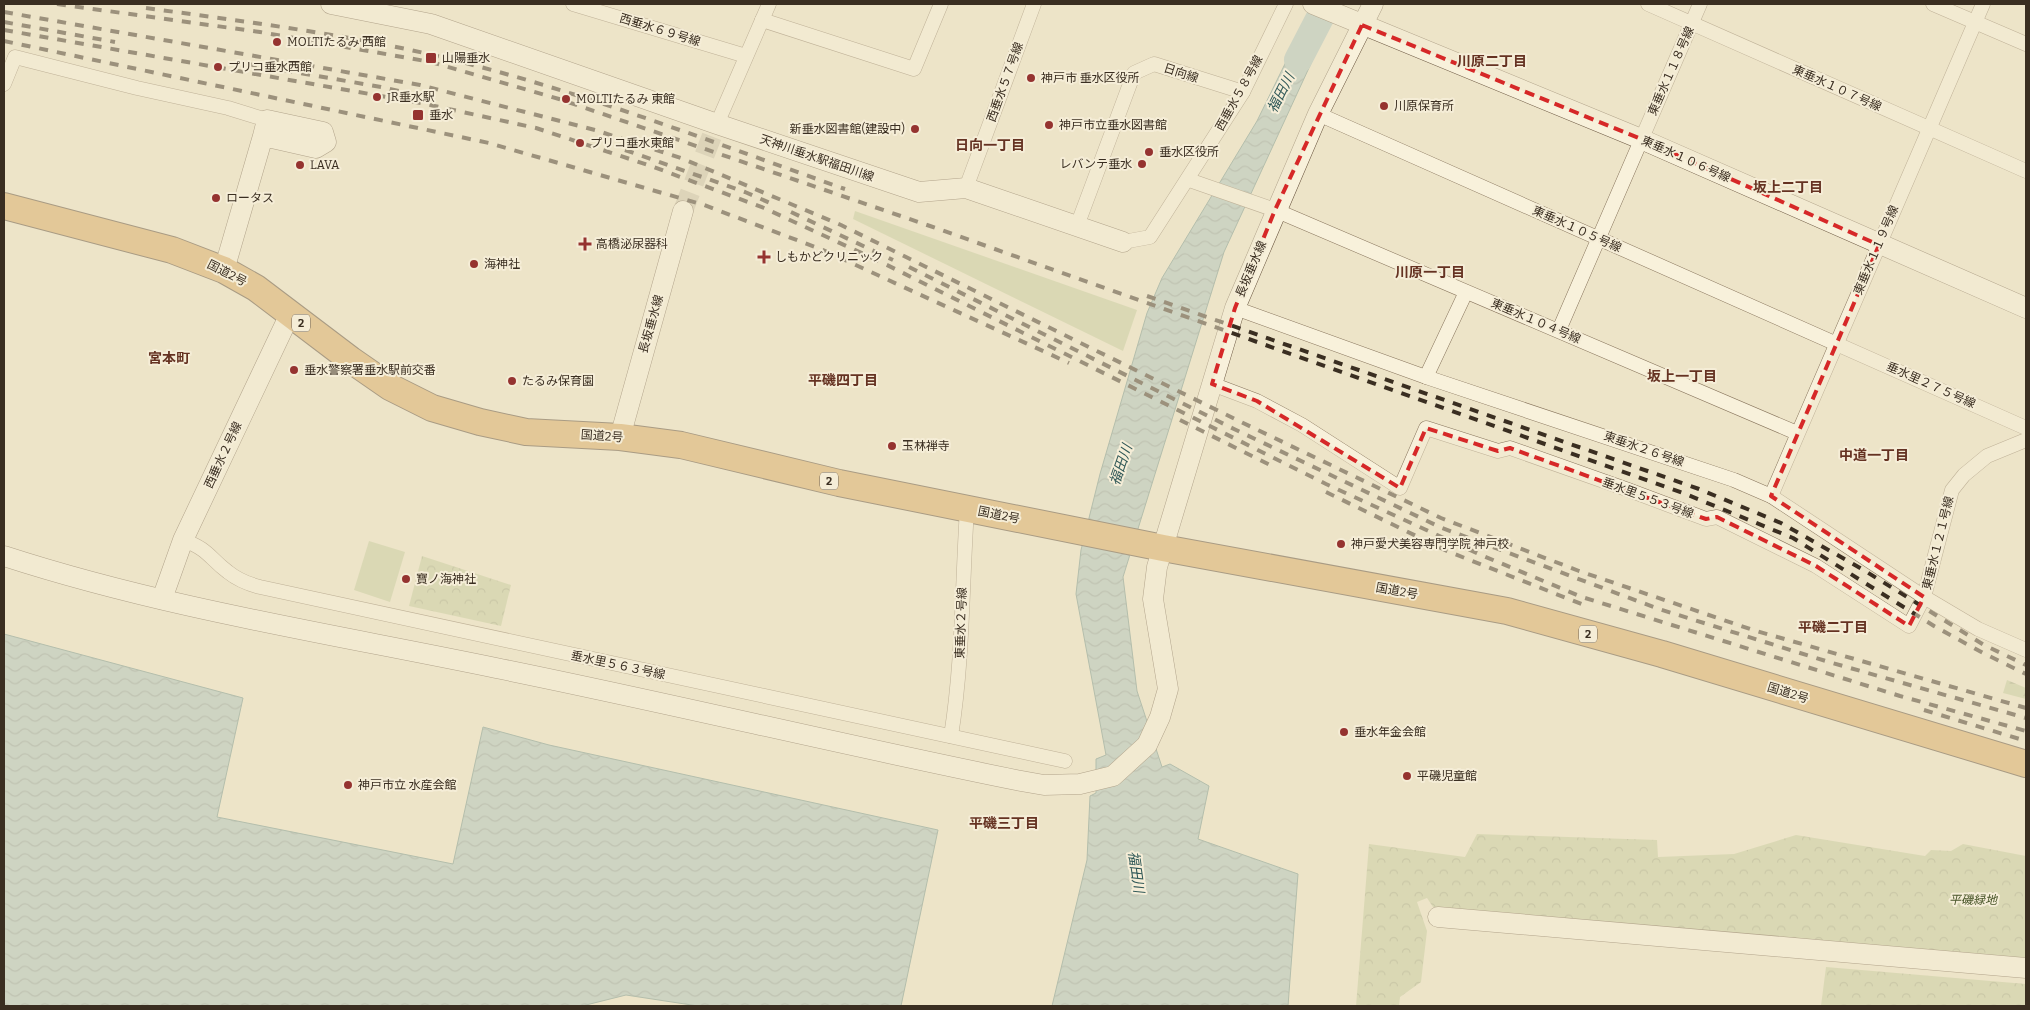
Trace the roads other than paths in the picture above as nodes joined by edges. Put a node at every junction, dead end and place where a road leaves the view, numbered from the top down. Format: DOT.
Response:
graph roads {
  1 [pos="332,4"];
  2 [pos="573,4"];
  3 [pos="769,4"];
  4 [pos="941,4"];
  5 [pos="1286,4"];
  6 [pos="1313,4"];
  7 [pos="1373,4"];
  8 [pos="1648,4"];
  9 [pos="1700,4"];
  10 [pos="1933,4"];
  11 [pos="1983,4"];
  12 [pos="1032,8"];
  13 [pos="762,20"];
  14 [pos="1975,22"];
  15 [pos="1692,23"];
  16 [pos="1362,25"];
  17 [pos="2026,44"];
  18 [pos="746,56"];
  19 [pos="4,84"];
  20 [pos="1243,92"];
  21 [pos="1318,114"];
  22 [pos="265,128"];
  23 [pos="715,129"];
  24 [pos="1929,129"];
  25 [pos="1641,139"];
  26 [pos="2026,171"];
  27 [pos="1189,180"];
  28 [pos="966,188"];
  29 [pos="4,206"];
  30 [pos="1268,207"];
  31 [pos="683,211"];
  32 [pos="1077,226"];
  33 [pos="1598,238"];
  34 [pos="1123,242"];
  35 [pos="1878,245"];
  36 [pos="224,270"];
  37 [pos="1466,292"];
  38 [pos="1235,308"];
  39 [pos="2026,308"];
  40 [pos="290,314"];
  41 [pos="1559,330"];
  42 [pos="1836,343"];
  43 [pos="1426,377"];
  44 [pos="1212,384"];
  45 [pos="2026,428"];
  46 [pos="1797,433"];
  47 [pos="620,437"];
  48 [pos="2026,440"];
  49 [pos="1772,496"];
  50 [pos="967,509"];
  51 [pos="183,540"];
  52 [pos="1152,546"];
  53 [pos="4,556"];
  54 [pos="1924,597"];
  55 [pos="162,599"];
  56 [pos="1909,626"];
  57 [pos="2026,650"];
  58 [pos="951,736"];
  59 [pos="1065,761"];
  60 [pos="2026,764"];
  61 [pos="1438,917"];
  62 [pos="2026,968"];
  1 -- 23 [label="street, 天神川垂水駅福田川線"];
  2 -- 18 [label="street, 西垂水６９号線"];
  3 -- 13 [label="street"];
  4 -- 13 [label="street"];
  5 -- 20 [label="street, 西垂水５８号線"];
  6 -- 16 [label="street, 東垂水１０６号線"];
  7 -- 16 [label="street, 長坂垂水線"];
  8 -- 15 [label="street, 東垂水１０７号線"];
  9 -- 15 [label="street, 東垂水１１８号線"];
  10 -- 14 [label="street"];
  11 -- 14 [label="street, 東垂水１１９号線"];
  12 -- 28 [label="street, 西垂水５７号線"];
  13 -- 18 [label="street"];
  14 -- 17 [label="street"];
  14 -- 24 [label="street, 東垂水１１９号線"];
  15 -- 24 [label="street, 東垂水１０７号線"];
  15 -- 25 [label="street, 東垂水１１８号線"];
  16 -- 21 [label="street, 長坂垂水線"];
  16 -- 25 [label="street, 東垂水１０６号線"];
  18 -- 23 [label="street"];
  19 -- 22 [label="street"];
  20 -- 27 [label="street, 西垂水５８号線"];
  20 -- 32 [label="street, 日向線"];
  21 -- 30 [label="street, 長坂垂水線"];
  21 -- 33 [label="street, 東垂水１０５号線"];
  22 -- 36 [label="street"];
  23 -- 28 [label="street, 天神川垂水駅福田川線"];
  24 -- 26 [label="street, 東垂水１０７号線"];
  24 -- 35 [label="street, 東垂水１１９号線"];
  25 -- 33 [label="street, 東垂水１１８号線"];
  25 -- 35 [label="street, 東垂水１０６号線"];
  27 -- 30 [label="street"];
  27 -- 34 [label="street, 天神川垂水駅福田川線"];
  28 -- 32 [label="street, 天神川垂水駅福田川線"];
  29 -- 36 [label="highway, 国道2号 / 2"];
  30 -- 37 [label="street, 東垂水１０４号線"];
  30 -- 38 [label="street, 長坂垂水線"];
  31 -- 47 [label="street, 長坂垂水線"];
  32 -- 34 [label="street, 天神川垂水駅福田川線"];
  33 -- 41 [label="street, 東垂水１１８号線"];
  33 -- 42 [label="street, 東垂水１０５号線"];
  35 -- 39 [label="street, 東垂水１０６号線"];
  35 -- 42 [label="street, 東垂水１１９号線"];
  36 -- 40 [label="highway, 国道2号 / 2"];
  37 -- 41 [label="street, 東垂水１０４号線"];
  37 -- 43 [label="street"];
  38 -- 43 [label="street, 東垂水２６号線"];
  38 -- 44 [label="street, 長坂垂水線"];
  40 -- 47 [label="highway, 国道2号 / 2"];
  40 -- 51 [label="street, 西垂水２号線"];
  41 -- 46 [label="street, 東垂水１０４号線"];
  42 -- 45 [label="street, 垂水里２７５号線"];
  42 -- 46 [label="street, 東垂水１１９号線"];
  43 -- 49 [label="street, 東垂水２６号線"];
  44 -- 52 [label="street, 長坂垂水線"];
  44 -- 56 [label="street, 垂水里５５３号線"];
  46 -- 49 [label="street, 東垂水１１９号線"];
  47 -- 50 [label="highway, 国道2号 / 2"];
  48 -- 54 [label="street, 東垂水１２１号線"];
  49 -- 54 [label="street, 東垂水２６号線"];
  50 -- 52 [label="highway, 国道2号 / 2"];
  50 -- 58 [label="street, 東垂水２号線"];
  51 -- 55 [label="street, 西垂水２号線"];
  51 -- 58 [label="street, 垂水里５６３号線"];
  52 -- 55 [label="street, 長坂垂水線"];
  52 -- 60 [label="highway, 国道2号 / 2"];
  53 -- 55 [label="street, 長坂垂水線"];
  54 -- 56 [label="street, 東垂水１２１号線"];
  54 -- 57 [label="street, 東垂水２６号線"];
  58 -- 59 [label="street, 垂水里５６３号線"];
  61 -- 62 [label="street"];
}
